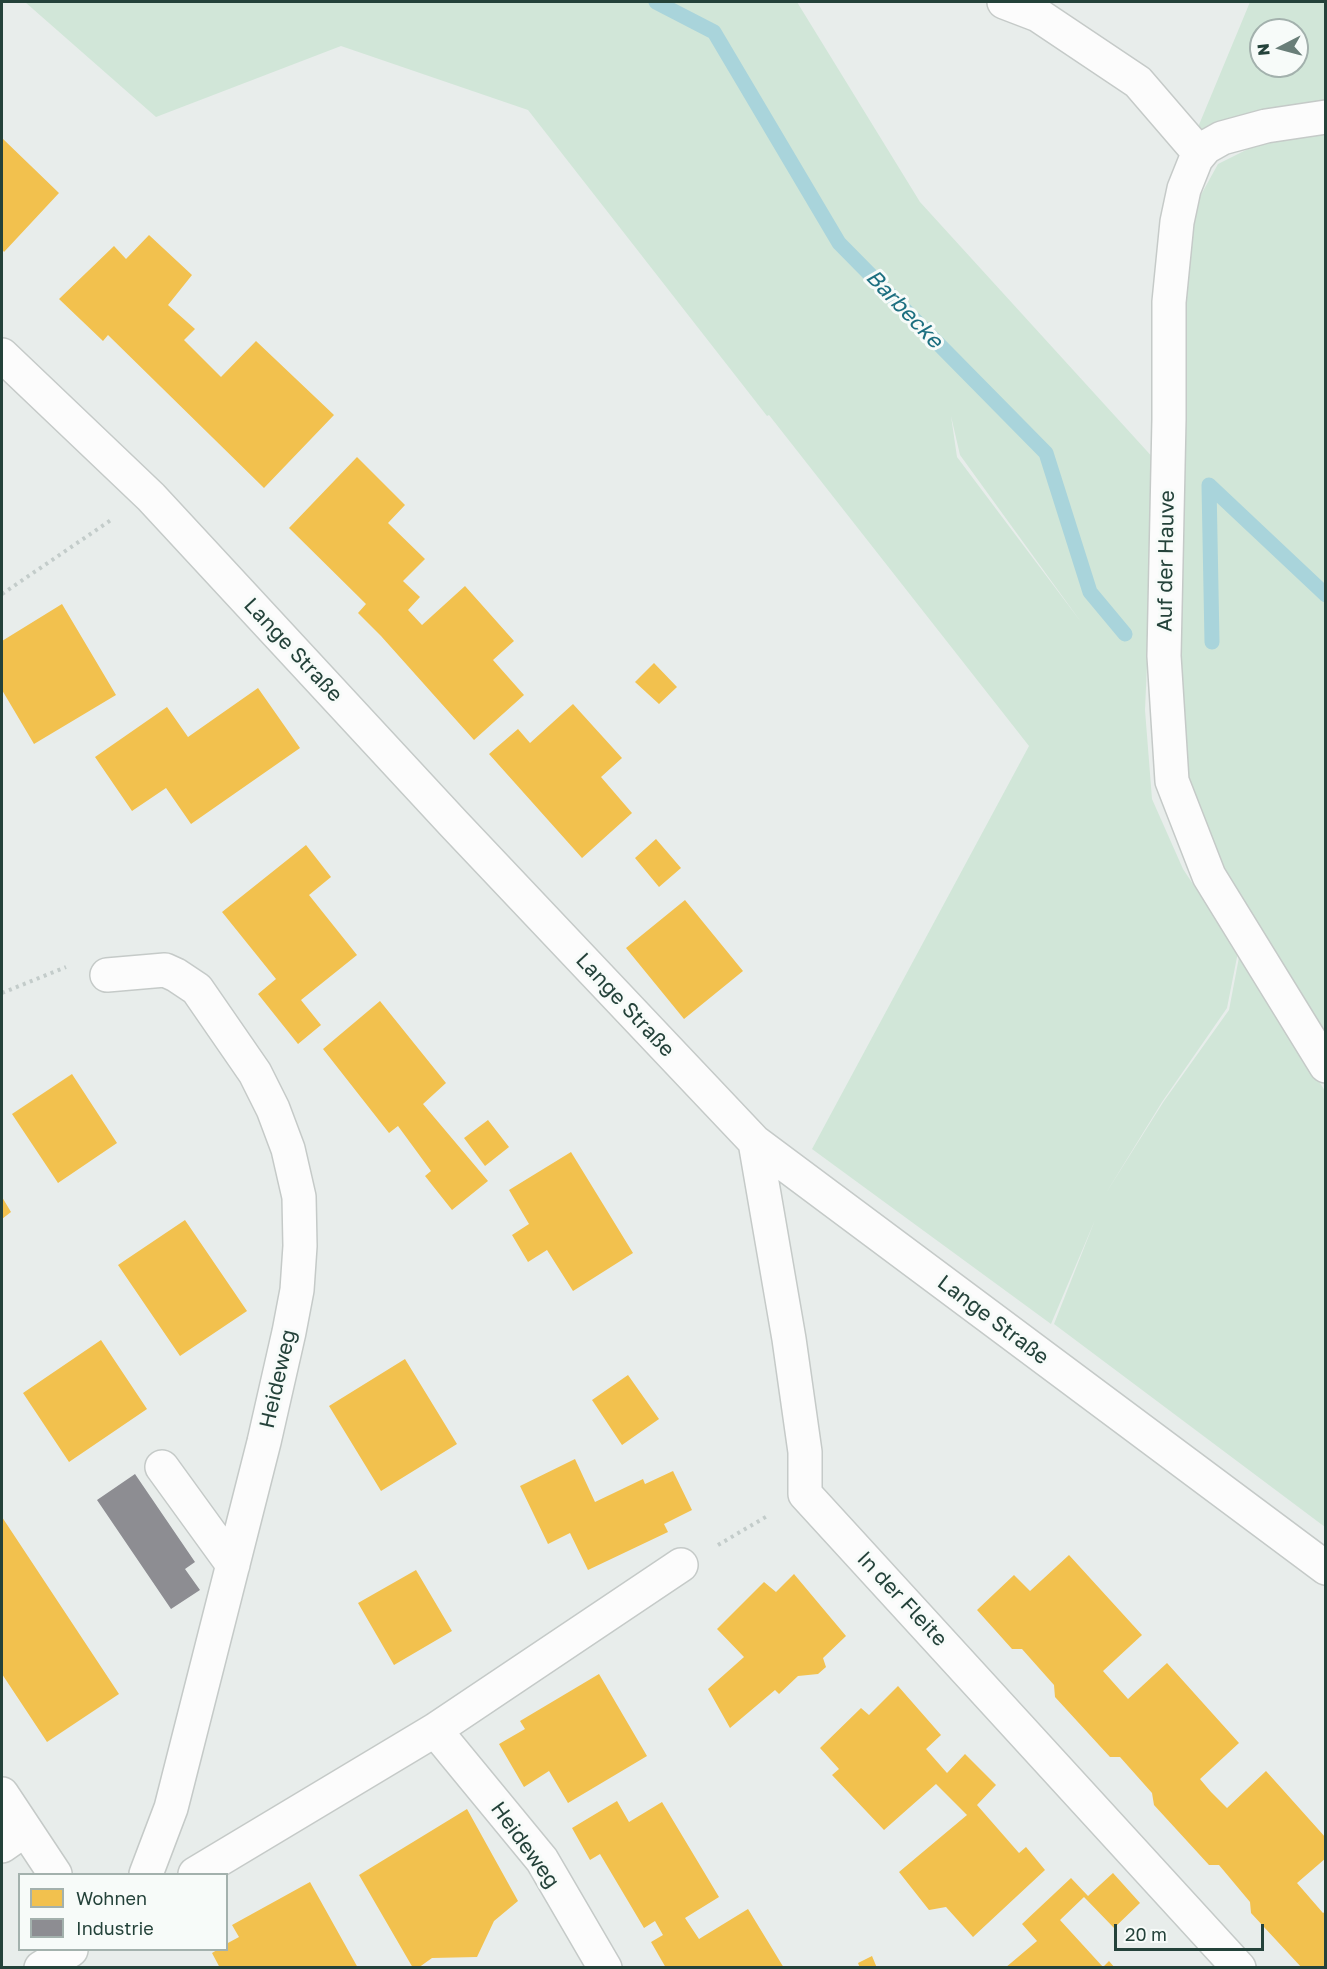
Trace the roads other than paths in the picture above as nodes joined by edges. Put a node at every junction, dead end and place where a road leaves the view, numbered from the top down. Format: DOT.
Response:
graph roads {
  1 [pos="1004,2"];
  2 [pos="1326,117"];
  3 [pos="1200,154"];
  4 [pos="2,355"];
  5 [pos="107,975"];
  6 [pos="1326,1066"];
  7 [pos="755,1142"];
  8 [pos="162,1467"];
  9 [pos="233,1565"];
  10 [pos="677,1568"];
  11 [pos="1326,1568"];
  12 [pos="435,1730"];
  13 [pos="2,1794"];
  14 [pos="13,1838"];
  15 [pos="53,1873"];
  16 [pos="147,1873"];
  17 [pos="198,1873"];
  18 [pos="69,1951"];
  19 [pos="41,1968"];
  20 [pos="605,1968"];
  21 [pos="1239,1968"];
  1 -- 3 [label="street"];
  2 -- 3 [label="street"];
  3 -- 6 [label="street, Auf der Hauve"];
  4 -- 7 [label="street, Lange Straße"];
  5 -- 9 [label="street, Heideweg"];
  7 -- 11 [label="street, Lange Straße"];
  7 -- 21 [label="street, In der Fleite"];
  8 -- 9 [label="street"];
  9 -- 16 [label="street, Heideweg"];
  10 -- 12 [label="street"];
  12 -- 17 [label="street"];
  12 -- 20 [label="street, Heideweg"];
  13 -- 14 [label="street"];
  14 -- 15 [label="street"];
  18 -- 19 [label="street"];
}
